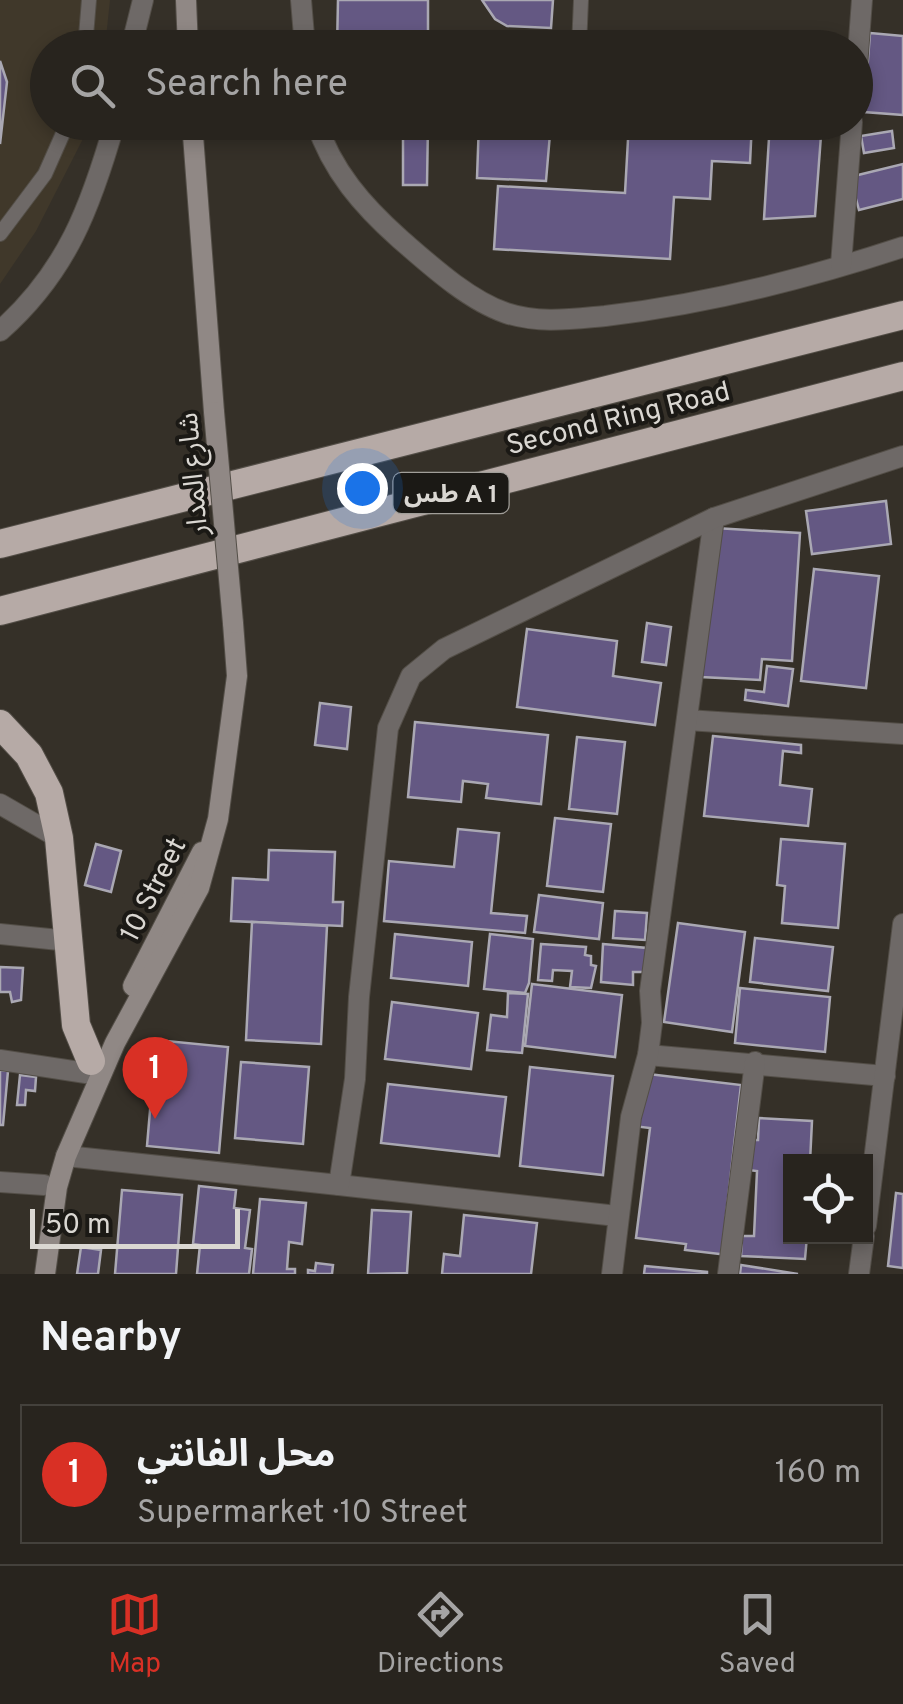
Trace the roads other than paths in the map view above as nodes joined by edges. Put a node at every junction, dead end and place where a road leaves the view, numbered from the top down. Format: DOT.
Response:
graph roads {
  1 [pos="89,0"];
  2 [pos="142,0"];
  3 [pos="186,0"];
  4 [pos="301,0"];
  5 [pos="582,0"];
  6 [pos="862,0"];
  7 [pos="86,30"];
  8 [pos="136,30"];
  9 [pos="187,30"];
  10 [pos="304,30"];
  11 [pos="580,30"];
  12 [pos="860,30"];
  13 [pos="60,140"];
  14 [pos="110,140"];
  15 [pos="193,140"];
  16 [pos="324,140"];
  17 [pos="851,140"];
  18 [pos="0,234"];
  19 [pos="903,247"];
  20 [pos="841,265"];
  21 [pos="903,315"];
  22 [pos="0,331"];
  23 [pos="903,376"];
  24 [pos="903,456"];
  25 [pos="714,518"];
  26 [pos="0,544"];
  27 [pos="0,610"];
  28 [pos="687,720"];
  29 [pos="0,724"];
  30 [pos="903,734"];
  31 [pos="0,804"];
  32 [pos="218,819"];
  33 [pos="59,838"];
  34 [pos="903,924"];
  35 [pos="0,934"];
  36 [pos="69,941"];
  37 [pos="648,1055"];
  38 [pos="0,1060"];
  39 [pos="754,1062"];
  40 [pos="88,1067"];
  41 [pos="885,1076"];
  42 [pos="66,1156"];
  43 [pos="873,1171"];
  44 [pos="0,1182"];
  45 [pos="44,1185"];
  46 [pos="340,1185"];
  47 [pos="617,1216"];
  48 [pos="863,1244"];
  49 [pos="32,1274"];
  50 [pos="45,1274"];
  51 [pos="612,1274"];
  52 [pos="728,1274"];
  53 [pos="859,1274"];
  1 -- 7 [label="lane"];
  2 -- 8 [label="street"];
  3 -- 9 [label="main road"];
  4 -- 10 [label="street"];
  5 -- 11 [label="lane"];
  6 -- 12 [label="street"];
  13 -- 18 [label="lane"];
  14 -- 22 [label="street"];
  15 -- 32 [label="main road, شارع المدار, bridge"];
  16 -- 20 [label="street"];
  17 -- 20 [label="street"];
  19 -- 20 [label="street"];
  21 -- 26 [label="highway, Second Ring Road / طس A 1"];
  23 -- 27 [label="highway, Second Ring Road / طس A 1"];
  24 -- 25 [label="street"];
  25 -- 28 [label="street"];
  25 -- 46 [label="street"];
  28 -- 30 [label="street"];
  28 -- 37 [label="street"];
  29 -- 33 [label="highway"];
  31 -- 33 [label="street"];
  32 -- 40 [label="main road, 10 Street"];
  32 -- 42 [label="main road, 10 Street"];
  33 -- 36 [label="highway"];
  34 -- 41 [label="street"];
  35 -- 36 [label="street"];
  36 -- 40 [label="highway"];
  37 -- 39 [label="street"];
  37 -- 47 [label="street"];
  38 -- 40 [label="street"];
  39 -- 41 [label="street"];
  39 -- 52 [label="street"];
  40 -- 45 [label="main road, 10 Street"];
  41 -- 43 [label="street"];
  42 -- 46 [label="street"];
  42 -- 50 [label="main road, 10 Street"];
  44 -- 45 [label="street"];
  45 -- 49 [label="main road, 10 Street"];
  46 -- 47 [label="street"];
  47 -- 51 [label="street"];
  48 -- 53 [label="street"];
}
